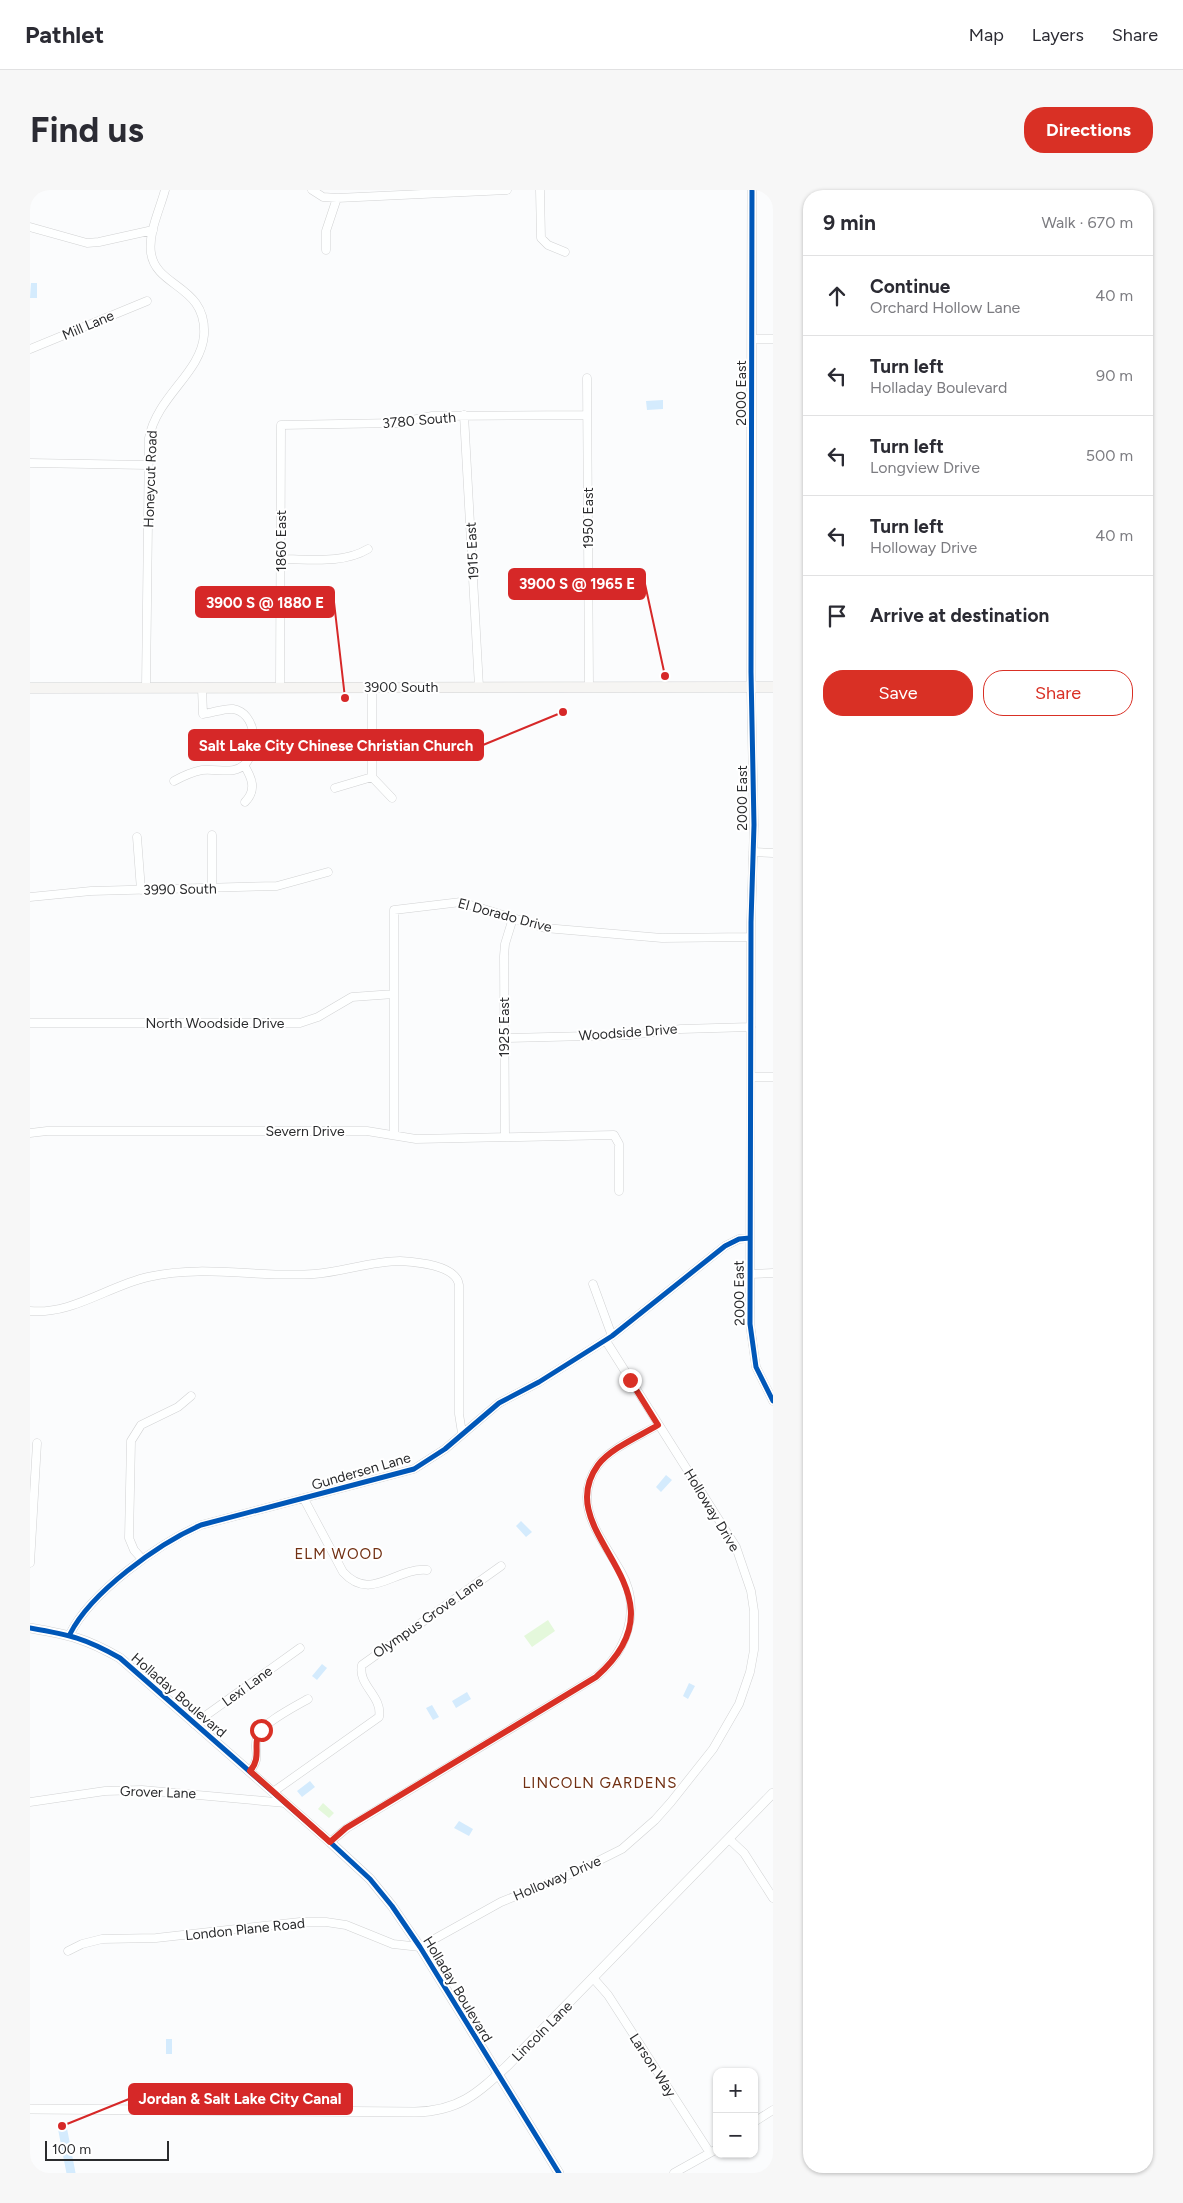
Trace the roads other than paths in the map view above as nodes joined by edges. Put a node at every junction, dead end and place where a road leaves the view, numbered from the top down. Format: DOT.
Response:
graph roads {
  1 [pos="165,190"];
  2 [pos="312,190"];
  3 [pos="507,190"];
  4 [pos="540,190"];
  5 [pos="752,190"];
  6 [pos="411,192"];
  7 [pos="337,198"];
  8 [pos="30,227"];
  9 [pos="153,230"];
  10 [pos="326,250"];
  11 [pos="565,252"];
  12 [pos="147,301"];
  13 [pos="752,339"];
  14 [pos="773,339"];
  15 [pos="30,349"];
  16 [pos="587,378"];
  17 [pos="464,415"];
  18 [pos="587,415"];
  19 [pos="281,424"];
  20 [pos="30,463"];
  21 [pos="148,465"];
  22 [pos="368,549"];
  23 [pos="280,559"];
  24 [pos="146,687"];
  25 [pos="372,687"];
  26 [pos="479,687"];
  27 [pos="588,687"];
  28 [pos="752,687"];
  29 [pos="773,687"];
  30 [pos="30,688"];
  31 [pos="202,688"];
  32 [pos="280,688"];
  33 [pos="244,765"];
  34 [pos="372,777"];
  35 [pos="174,781"];
  36 [pos="335,788"];
  37 [pos="392,798"];
  38 [pos="245,802"];
  39 [pos="212,835"];
  40 [pos="137,837"];
  41 [pos="753,852"];
  42 [pos="773,853"];
  43 [pos="328,872"];
  44 [pos="212,888"];
  45 [pos="141,890"];
  46 [pos="30,897"];
  47 [pos="513,918"];
  48 [pos="751,936"];
  49 [pos="394,994"];
  50 [pos="30,1023"];
  51 [pos="751,1027"];
  52 [pos="504,1038"];
  53 [pos="751,1077"];
  54 [pos="773,1077"];
  55 [pos="30,1133"];
  56 [pos="394,1135"];
  57 [pos="505,1137"];
  58 [pos="619,1191"];
  59 [pos="750,1238"];
  60 [pos="773,1273"];
  61 [pos="750,1274"];
  62 [pos="593,1284"];
  63 [pos="30,1311"];
  64 [pos="609,1339"];
  65 [pos="190,1396"];
  66 [pos="773,1402"];
  67 [pos="658,1425"];
  68 [pos="462,1433"];
  69 [pos="37,1443"];
  70 [pos="304,1499"];
  71 [pos="142,1560"];
  72 [pos="30,1563"];
  73 [pos="501,1566"];
  74 [pos="427,1570"];
  75 [pos="30,1628"];
  76 [pos="70,1634"];
  77 [pos="300,1648"];
  78 [pos="308,1699"];
  79 [pos="194,1724"];
  80 [pos="250,1771"];
  81 [pos="273,1792"];
  82 [pos="773,1793"];
  83 [pos="30,1802"];
  84 [pos="286,1803"];
  85 [pos="729,1839"];
  86 [pos="330,1842"];
  87 [pos="773,1898"];
  88 [pos="420,1948"];
  89 [pos="68,1951"];
  90 [pos="594,1979"];
  91 [pos="497,2075"];
  92 [pos="30,2109"];
  93 [pos="773,2110"];
  94 [pos="758,2119"];
  95 [pos="713,2151"];
  96 [pos="559,2173"];
  97 [pos="674,2173"];
  1 -- 9 [label="street, Honeycut Road"];
  2 -- 7 [label="street"];
  3 -- 6 [label="street"];
  4 -- 11 [label="street"];
  5 -- 13 [label="street, 2000 East"];
  6 -- 7 [label="street"];
  7 -- 10 [label="street"];
  8 -- 9 [label="street"];
  9 -- 21 [label="street, Honeycut Road"];
  12 -- 15 [label="street, Mill Lane"];
  13 -- 14 [label="street"];
  13 -- 28 [label="street, 2000 East"];
  16 -- 18 [label="street, 1950 East"];
  17 -- 18 [label="street, 3780 South"];
  17 -- 19 [label="street, 3780 South"];
  17 -- 26 [label="street, 1915 East"];
  18 -- 27 [label="street, 1950 East"];
  19 -- 23 [label="street, 1860 East"];
  20 -- 21 [label="street"];
  21 -- 24 [label="street, Honeycut Road"];
  22 -- 23 [label="street"];
  23 -- 32 [label="street, 1860 East"];
  24 -- 30 [label="main road, 3900 South"];
  24 -- 31 [label="main road, 3900 South"];
  25 -- 26 [label="main road, 3900 South"];
  25 -- 32 [label="main road, 3900 South"];
  25 -- 34 [label="street"];
  26 -- 27 [label="main road, 3900 South"];
  27 -- 28 [label="main road, 3900 South"];
  28 -- 29 [label="main road, 3900 South"];
  28 -- 41 [label="street, 2000 East"];
  31 -- 32 [label="main road, 3900 South"];
  31 -- 33 [label="street"];
  33 -- 35 [label="street"];
  33 -- 38 [label="street"];
  34 -- 36 [label="street"];
  34 -- 37 [label="street"];
  39 -- 44 [label="street"];
  40 -- 45 [label="street"];
  41 -- 42 [label="street"];
  41 -- 48 [label="street, 2000 East"];
  43 -- 44 [label="street, 3990 South"];
  44 -- 45 [label="street, 3990 South"];
  45 -- 46 [label="street, 3990 South"];
  47 -- 48 [label="street, El Dorado Drive"];
  47 -- 49 [label="street, El Dorado Drive"];
  47 -- 52 [label="street, 1925 East"];
  48 -- 51 [label="street, 2000 East"];
  49 -- 50 [label="street, North Woodside Drive"];
  49 -- 56 [label="street, El Dorado Drive"];
  51 -- 52 [label="street, Woodside Drive"];
  51 -- 53 [label="street, 2000 East"];
  52 -- 57 [label="street, 1925 East"];
  53 -- 54 [label="street"];
  53 -- 59 [label="street, 2000 East"];
  55 -- 56 [label="street, Severn Drive"];
  56 -- 57 [label="street, Severn Drive"];
  57 -- 58 [label="street, Severn Drive"];
  59 -- 61 [label="street, 2000 East"];
  59 -- 64 [label="street, Gundersen Lane"];
  60 -- 61 [label="street"];
  61 -- 66 [label="street, 2000 East"];
  62 -- 64 [label="street, Holloway Drive"];
  63 -- 68 [label="street"];
  64 -- 67 [label="street, Holloway Drive"];
  64 -- 68 [label="street, Gundersen Lane"];
  65 -- 71 [label="street"];
  67 -- 86 [label="street"];
  67 -- 88 [label="street, Holloway Drive"];
  68 -- 70 [label="street, Gundersen Lane"];
  69 -- 72 [label="street"];
  70 -- 71 [label="street, Gundersen Lane"];
  70 -- 74 [label="street"];
  71 -- 76 [label="street, Gundersen Lane"];
  73 -- 81 [label="street, Olympus Grove Lane"];
  75 -- 76 [label="street, Holladay Boulevard"];
  76 -- 79 [label="street, Holladay Boulevard"];
  77 -- 79 [label="street, Lexi Lane"];
  78 -- 80 [label="street"];
  79 -- 80 [label="street, Holladay Boulevard"];
  80 -- 81 [label="street, Holladay Boulevard"];
  81 -- 84 [label="street, Holladay Boulevard"];
  82 -- 85 [label="street, Lincoln Lane"];
  83 -- 84 [label="street, Grover Lane"];
  84 -- 86 [label="street, Holladay Boulevard"];
  85 -- 87 [label="street"];
  85 -- 90 [label="street, Lincoln Lane"];
  86 -- 88 [label="street, Holladay Boulevard"];
  88 -- 89 [label="street, London Plane Road"];
  88 -- 91 [label="street, Holladay Boulevard"];
  90 -- 91 [label="street, Lincoln Lane"];
  90 -- 95 [label="street, Larson Way"];
  91 -- 92 [label="street, Lincoln Lane"];
  91 -- 96 [label="street, Holladay Boulevard"];
  93 -- 94 [label="street"];
  95 -- 97 [label="street"];
}
